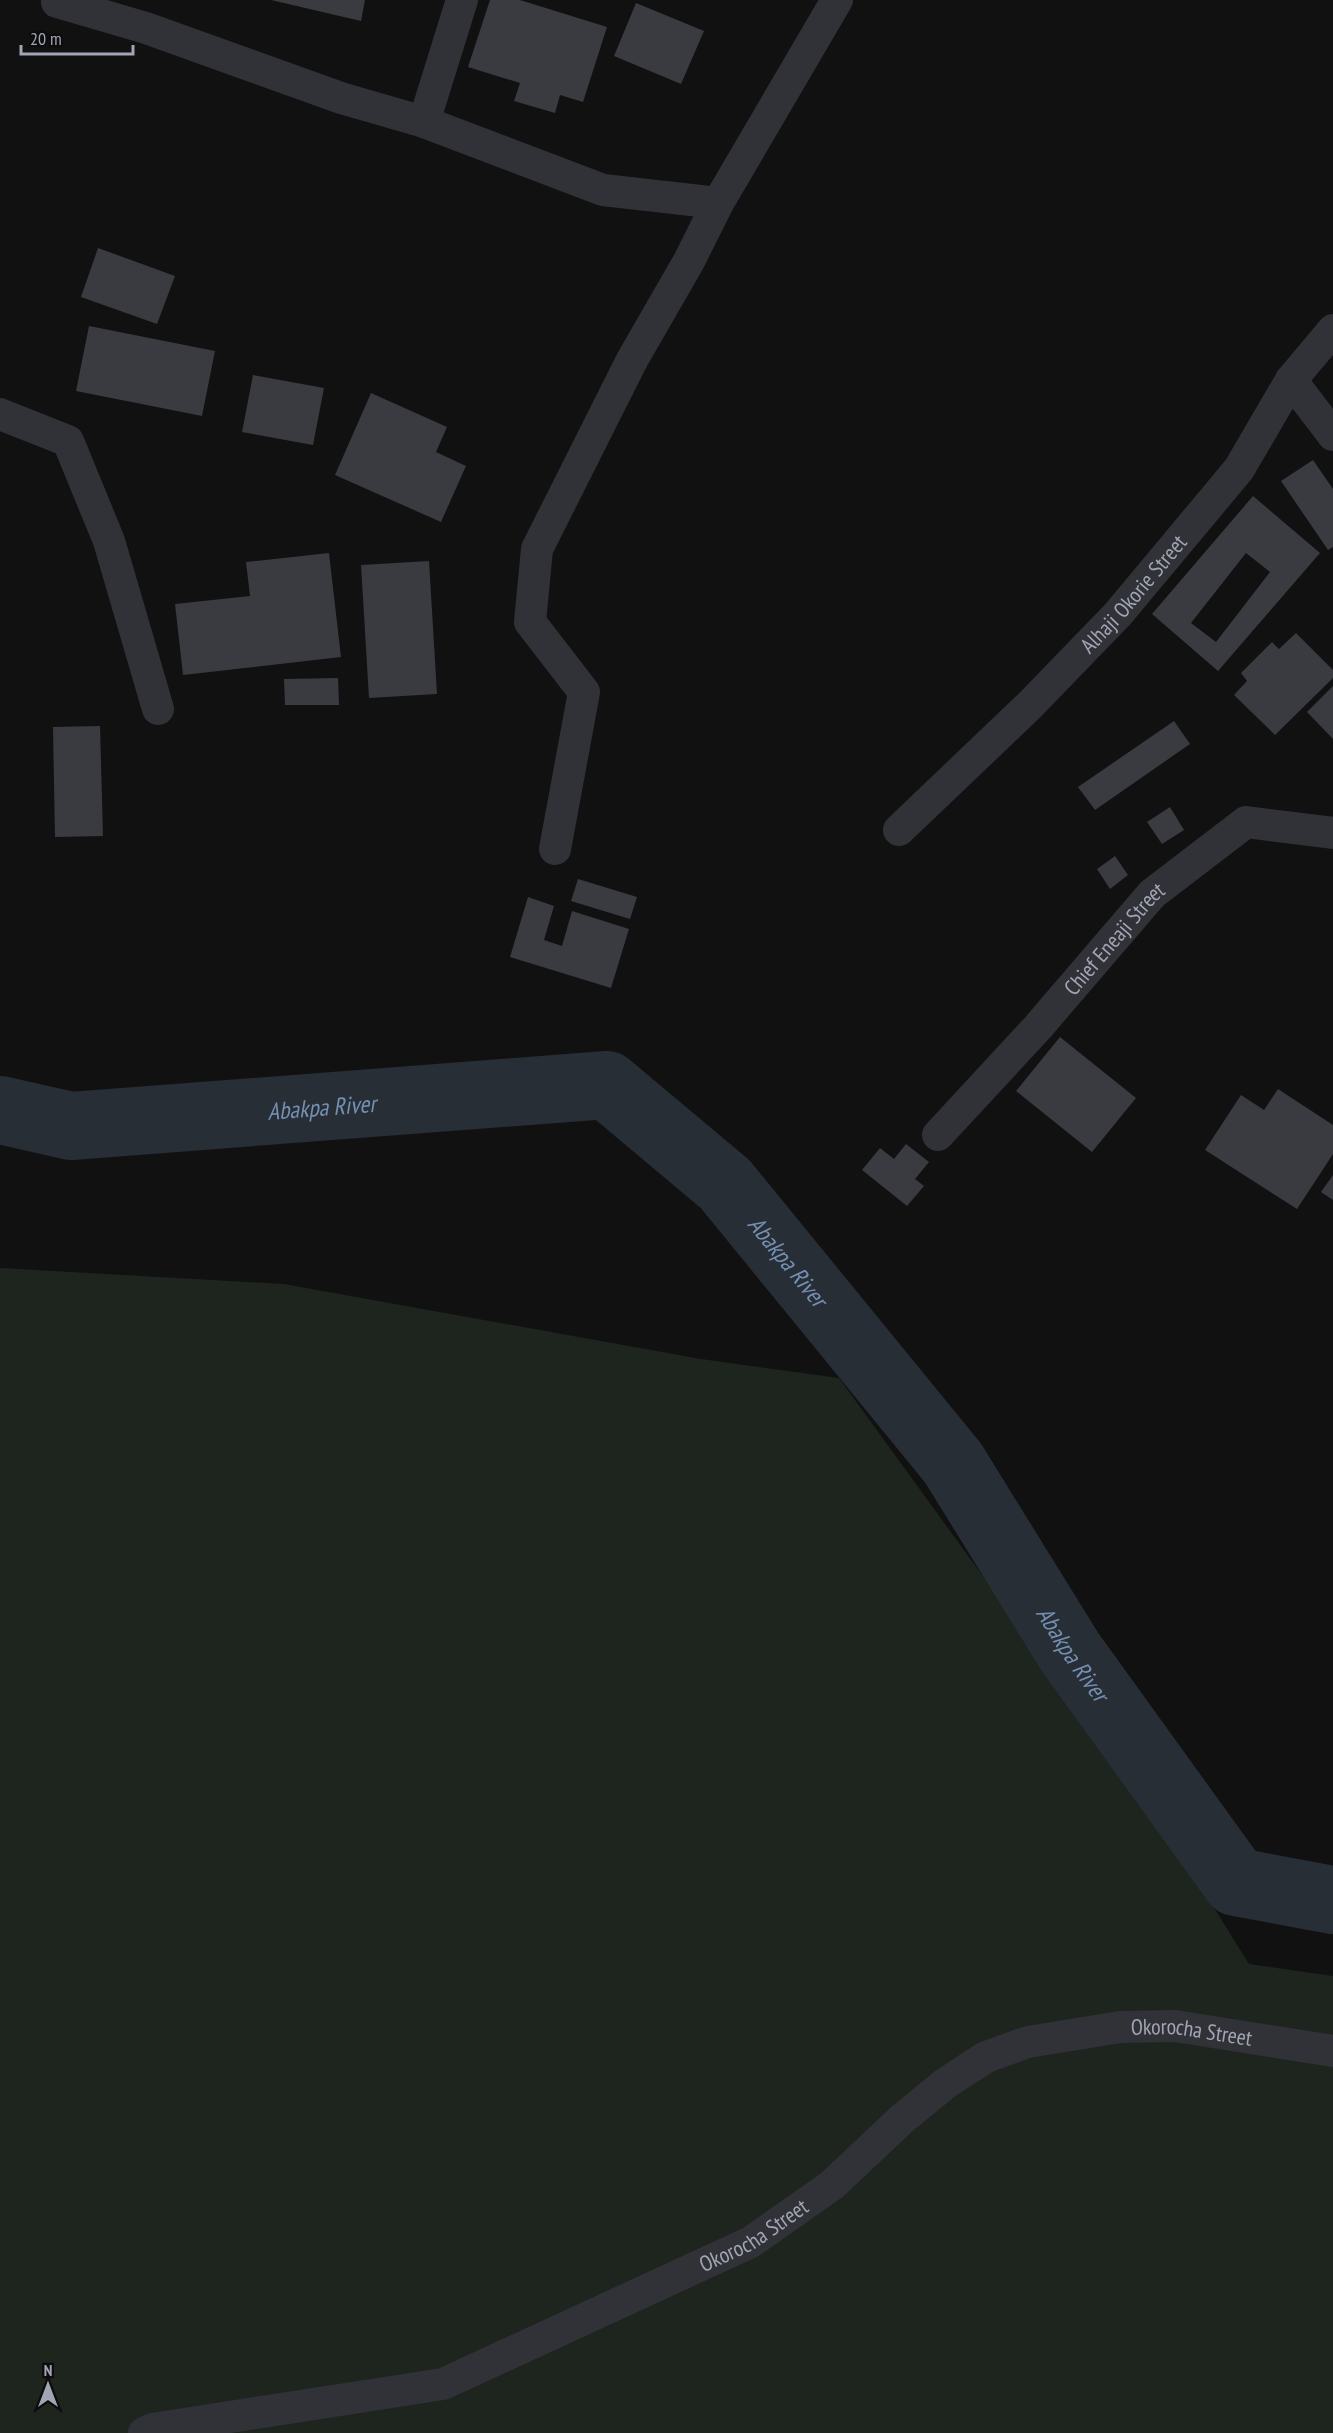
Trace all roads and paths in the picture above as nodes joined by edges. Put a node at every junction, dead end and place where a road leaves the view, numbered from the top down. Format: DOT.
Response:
graph roads {
  1 [pos="462,0"];
  2 [pos="837,0"];
  3 [pos="57,2"];
  4 [pos="424,122"];
  5 [pos="718,203"];
  6 [pos="1333,330"];
  7 [pos="1291,380"];
  8 [pos="0,414"];
  9 [pos="1333,435"];
  10 [pos="158,709"];
  11 [pos="899,830"];
  12 [pos="1333,833"];
  13 [pos="555,849"];
  14 [pos="938,1135"];
  15 [pos="1333,2051"];
  16 [pos="144,2433"];
  1 -- 4 [label="street"];
  2 -- 5 [label="street"];
  3 -- 4 [label="street"];
  4 -- 5 [label="street"];
  5 -- 13 [label="street"];
  6 -- 7 [label="street, Alhaji Okorie Street"];
  7 -- 9 [label="street"];
  7 -- 11 [label="street, Alhaji Okorie Street"];
  8 -- 10 [label="street"];
  12 -- 14 [label="street, Chief Eneaji Street"];
  15 -- 16 [label="street, Okorocha Street"];
}
